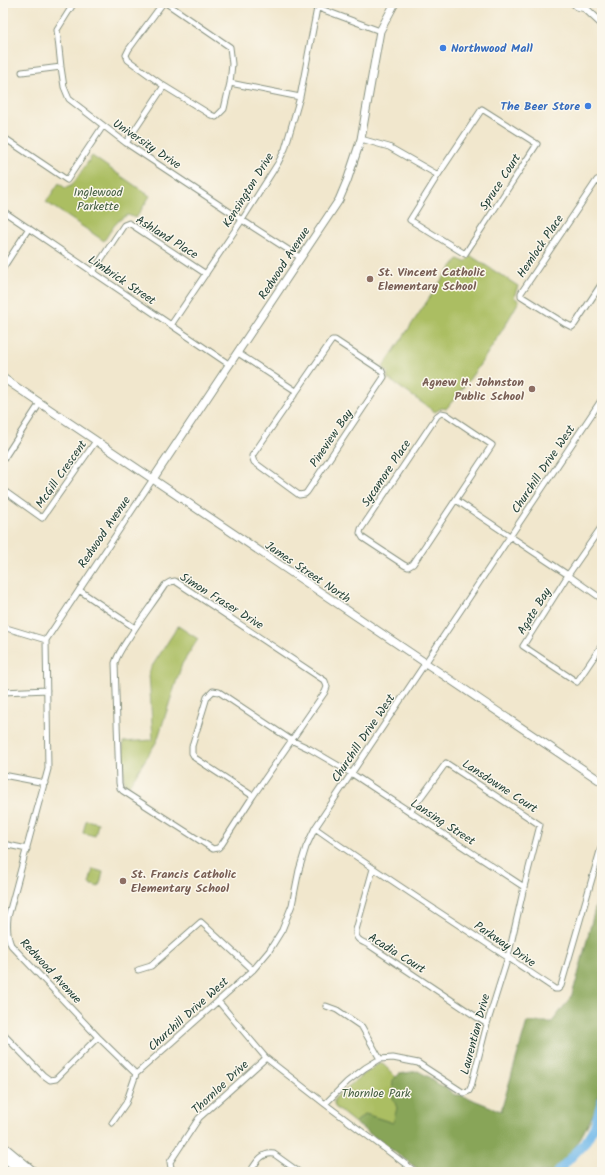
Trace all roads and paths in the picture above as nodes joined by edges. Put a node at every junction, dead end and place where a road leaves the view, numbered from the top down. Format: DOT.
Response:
graph roads {
  1 [pos="74,3"];
  2 [pos="163,3"];
  3 [pos="166,3"];
  4 [pos="305,3"];
  5 [pos="395,3"];
  6 [pos="574,3"];
  7 [pos="317,5"];
  8 [pos="584,6"];
  9 [pos="602,24"];
  10 [pos="380,31"];
  11 [pos="61,67"];
  12 [pos="22,72"];
  13 [pos="230,83"];
  14 [pos="164,86"];
  15 [pos="300,97"];
  16 [pos="103,126"];
  17 [pos="3,137"];
  18 [pos="361,139"];
  19 [pos="126,143"];
  20 [pos="438,175"];
  21 [pos="602,184"];
  22 [pos="3,211"];
  23 [pos="242,220"];
  24 [pos="29,228"];
  25 [pos="301,258"];
  26 [pos="3,268"];
  27 [pos="92,273"];
  28 [pos="206,274"];
  29 [pos="601,286"];
  30 [pos="171,325"];
  31 [pos="238,353"];
  32 [pos="230,365"];
  33 [pos="3,378"];
  34 [pos="296,391"];
  35 [pos="602,399"];
  36 [pos="40,403"];
  37 [pos="96,441"];
  38 [pos="3,460"];
  39 [pos="153,479"];
  40 [pos="3,490"];
  41 [pos="456,500"];
  42 [pos="602,526"];
  43 [pos="510,536"];
  44 [pos="568,575"];
  45 [pos="79,590"];
  46 [pos="602,599"];
  47 [pos="3,627"];
  48 [pos="135,628"];
  49 [pos="46,640"];
  50 [pos="602,645"];
  51 [pos="425,664"];
  52 [pos="46,690"];
  53 [pos="3,692"];
  54 [pos="291,740"];
  55 [pos="351,773"];
  56 [pos="3,775"];
  57 [pos="602,782"];
  58 [pos="45,783"];
  59 [pos="253,796"];
  60 [pos="410,812"];
  61 [pos="315,828"];
  62 [pos="3,844"];
  63 [pos="602,844"];
  64 [pos="28,849"];
  65 [pos="373,869"];
  66 [pos="524,887"];
  67 [pos="5,917"];
  68 [pos="508,957"];
  69 [pos="138,970"];
  70 [pos="253,970"];
  71 [pos="218,1001"];
  72 [pos="326,1006"];
  73 [pos="487,1024"];
  74 [pos="3,1034"];
  75 [pos="98,1037"];
  76 [pos="266,1058"];
  77 [pos="380,1059"];
  78 [pos="136,1074"];
  79 [pos="325,1104"];
  80 [pos="112,1123"];
  81 [pos="3,1148"];
  82 [pos="3,1156"];
  83 [pos="23,1172"];
  84 [pos="34,1172"];
  85 [pos="176,1172"];
  86 [pos="250,1172"];
  87 [pos="299,1172"];
  88 [pos="416,1172"];
  1 -- 11 [label="street, University Drive"];
  2 -- 14 [label="street"];
  3 -- 13 [label="street"];
  4 -- 7 [label="street"];
  5 -- 10 [label="street, Redwood Avenue"];
  6 -- 8 [label="street"];
  7 -- 10 [label="street"];
  7 -- 15 [label="street, Kensington Drive"];
  8 -- 9 [label="street"];
  10 -- 18 [label="street, Redwood Avenue"];
  11 -- 12 [label="street"];
  11 -- 16 [label="street, University Drive"];
  13 -- 14 [label="street"];
  13 -- 15 [label="street"];
  14 -- 19 [label="street"];
  15 -- 23 [label="street, Kensington Drive"];
  16 -- 17 [label="street"];
  16 -- 19 [label="street, University Drive"];
  18 -- 20 [label="street"];
  18 -- 25 [label="street, Redwood Avenue"];
  19 -- 23 [label="street, University Drive"];
  20 -- 20 [label="street, Spruce Court"];
  21 -- 29 [label="street, Hemlock Place"];
  22 -- 24 [label="street, Limbrick Street"];
  23 -- 25 [label="street, University Drive"];
  23 -- 28 [label="street, Kensington Drive"];
  24 -- 26 [label="street"];
  24 -- 27 [label="street, Limbrick Street"];
  25 -- 31 [label="street, Redwood Avenue"];
  27 -- 28 [label="street, Ashland Place"];
  27 -- 30 [label="street, Limbrick Street"];
  28 -- 30 [label="street, Kensington Drive"];
  30 -- 32 [label="street, Limbrick Street"];
  31 -- 32 [label="street, Redwood Avenue"];
  31 -- 34 [label="street"];
  32 -- 39 [label="street, Redwood Avenue"];
  33 -- 36 [label="street, James Street North"];
  34 -- 34 [label="street, Pineview Bay"];
  35 -- 43 [label="street, Churchill Drive West"];
  36 -- 37 [label="street, James Street North"];
  36 -- 38 [label="street"];
  37 -- 39 [label="street, James Street North"];
  37 -- 40 [label="street, McGill Crescent"];
  39 -- 45 [label="street, Redwood Avenue"];
  39 -- 51 [label="street, James Street North"];
  41 -- 41 [label="street, Sycamore Place"];
  41 -- 43 [label="street"];
  42 -- 44 [label="street"];
  43 -- 44 [label="street"];
  43 -- 51 [label="street, Churchill Drive West"];
  44 -- 46 [label="street"];
  44 -- 50 [label="street, Agate Bay"];
  45 -- 48 [label="street"];
  45 -- 49 [label="street, Redwood Avenue"];
  47 -- 49 [label="street"];
  48 -- 54 [label="street, Simon Fraser Drive"];
  48 -- 59 [label="street, Simon Fraser Drive"];
  49 -- 52 [label="street, Redwood Avenue"];
  51 -- 55 [label="street, Churchill Drive West"];
  51 -- 57 [label="street, James Street North"];
  52 -- 53 [label="street"];
  52 -- 58 [label="street, Redwood Avenue"];
  54 -- 55 [label="street, Lansing Street"];
  54 -- 59 [label="street, Simon Fraser Drive"];
  54 -- 59 [label="street, Lansing Street"];
  55 -- 60 [label="street, Lansing Street"];
  55 -- 61 [label="street, Churchill Drive West"];
  56 -- 58 [label="street"];
  58 -- 64 [label="street, Redwood Avenue"];
  60 -- 66 [label="street, Lansing Street"];
  60 -- 66 [label="street, Lansdowne Court"];
  61 -- 65 [label="street, Parkway Drive"];
  61 -- 70 [label="street, Churchill Drive West"];
  62 -- 64 [label="street"];
  63 -- 68 [label="street, Parkway Drive"];
  64 -- 67 [label="street, Redwood Avenue"];
  65 -- 68 [label="street, Parkway Drive"];
  65 -- 73 [label="street, Acadia Court"];
  66 -- 68 [label="street, Lansdowne Court"];
  67 -- 75 [label="street, Redwood Avenue"];
  68 -- 73 [label="street, Laurentian Drive"];
  69 -- 70 [label="street"];
  70 -- 71 [label="street, Churchill Drive West"];
  71 -- 76 [label="street, Thornloe Drive"];
  71 -- 78 [label="street, Churchill Drive West"];
  72 -- 77 [label="street"];
  73 -- 77 [label="street, Laurentian Drive"];
  74 -- 75 [label="street"];
  75 -- 78 [label="street, Redwood Avenue"];
  76 -- 79 [label="street, Thornloe Drive"];
  76 -- 85 [label="street, Thornloe Drive"];
  77 -- 79 [label="street"];
  78 -- 80 [label="street"];
  79 -- 88 [label="street, Thornloe Drive"];
  81 -- 84 [label="highway"];
  82 -- 83 [label="highway"];
  86 -- 87 [label="street"];
}
